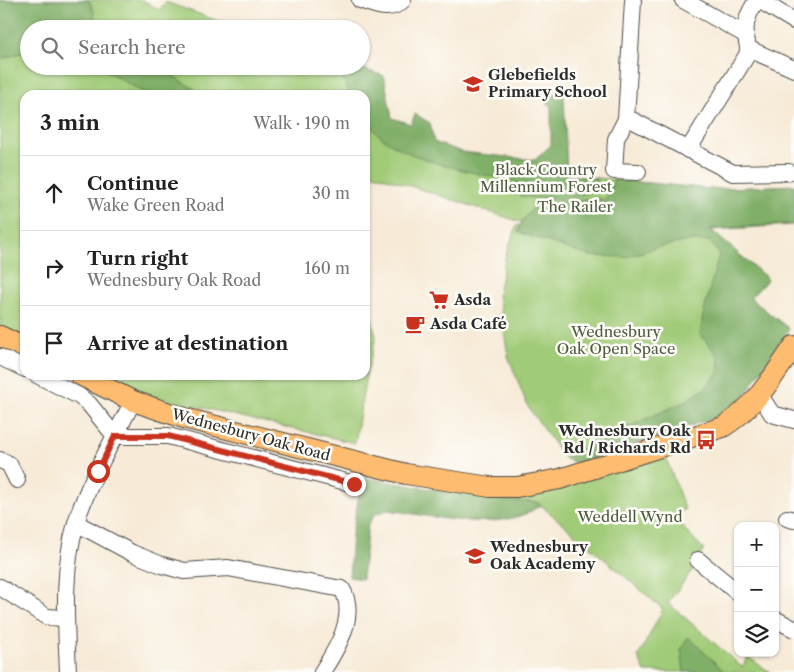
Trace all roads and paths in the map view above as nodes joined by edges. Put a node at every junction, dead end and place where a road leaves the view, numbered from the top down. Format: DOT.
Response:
graph roads {
  1 [pos="360,0"];
  2 [pos="683,0"];
  3 [pos="758,0"];
  4 [pos="633,1"];
  5 [pos="400,3"];
  6 [pos="794,21"];
  7 [pos="747,42"];
  8 [pos="794,69"];
  9 [pos="626,119"];
  10 [pos="688,150"];
  11 [pos="638,172"];
  12 [pos="789,172"];
  13 [pos="0,336"];
  14 [pos="20,346"];
  15 [pos="794,346"];
  16 [pos="0,357"];
  17 [pos="20,367"];
  18 [pos="47,380"];
  19 [pos="91,380"];
  20 [pos="760,395"];
  21 [pos="133,400"];
  22 [pos="794,420"];
  23 [pos="115,436"];
  24 [pos="0,460"];
  25 [pos="17,480"];
  26 [pos="354,484"];
  27 [pos="76,523"];
  28 [pos="698,560"];
  29 [pos="0,587"];
  30 [pos="734,590"];
  31 [pos="65,618"];
  32 [pos="779,620"];
  33 [pos="794,629"];
  34 [pos="68,672"];
  35 [pos="322,672"];
  1 -- 5 [label="street"];
  2 -- 7 [label="street"];
  3 -- 6 [label="street"];
  3 -- 7 [label="street"];
  4 -- 9 [label="street"];
  7 -- 8 [label="street"];
  7 -- 10 [label="street"];
  9 -- 10 [label="street"];
  9 -- 11 [label="street"];
  10 -- 12 [label="street"];
  13 -- 14 [label="main road"];
  15 -- 20 [label="main road, Wednesbury Oak Road"];
  16 -- 17 [label="street"];
  18 -- 23 [label="street"];
  19 -- 21 [label="main road, Wednesbury Oak Road"];
  20 -- 21 [label="main road, Wednesbury Oak Road"];
  20 -- 22 [label="street"];
  21 -- 23 [label="street"];
  23 -- 26 [label="street, Wednesbury Oak Road"];
  23 -- 27 [label="street"];
  24 -- 25 [label="street"];
  27 -- 31 [label="street"];
  27 -- 35 [label="street"];
  28 -- 30 [label="street"];
  29 -- 31 [label="street"];
  31 -- 34 [label="street"];
  32 -- 33 [label="street"];
}
